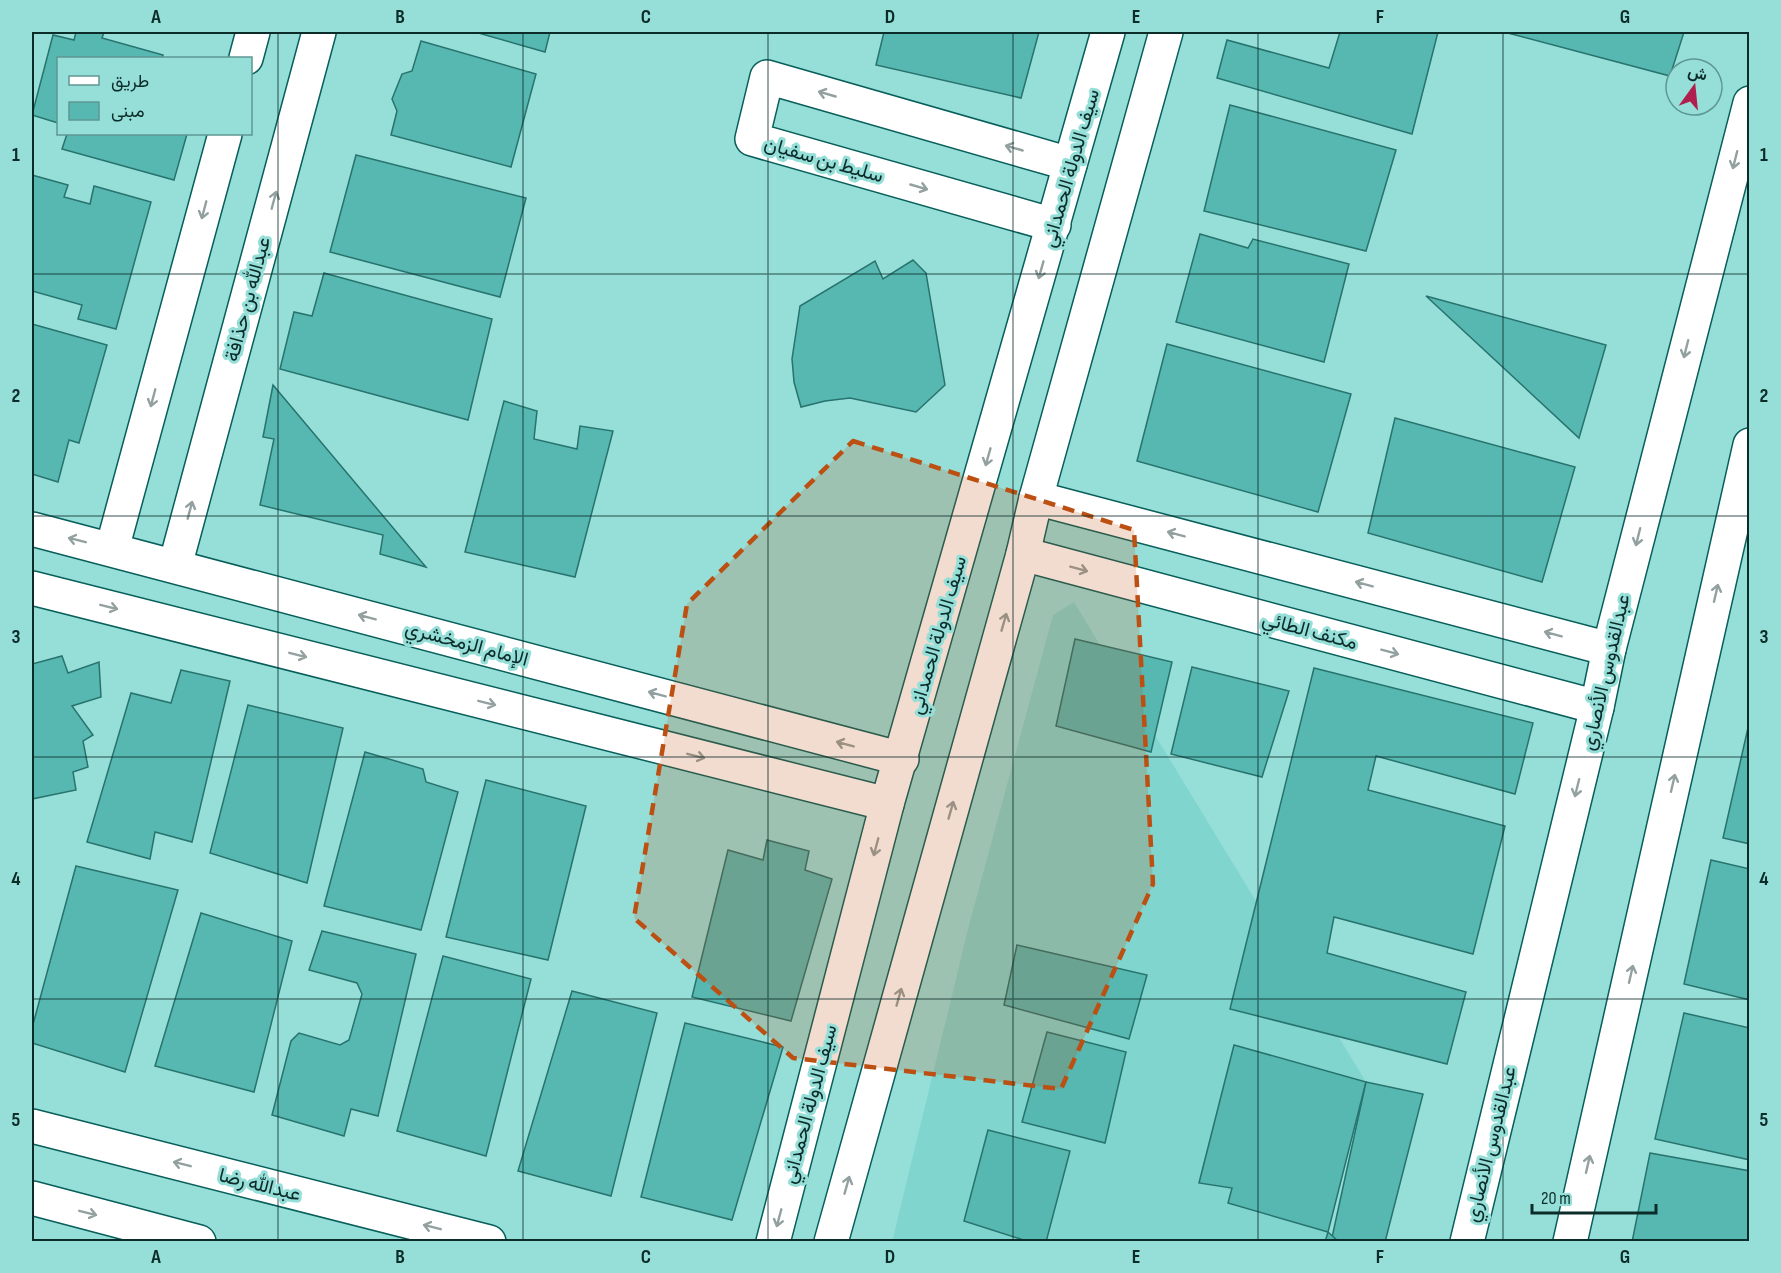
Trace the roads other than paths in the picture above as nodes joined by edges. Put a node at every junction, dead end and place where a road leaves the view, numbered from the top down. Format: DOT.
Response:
graph roads {
  1 [pos="253,32"];
  2 [pos="319,32"];
  3 [pos="1108,32"];
  4 [pos="1166,32"];
  5 [pos="246,57"];
  6 [pos="1749,103"];
  7 [pos="225,135"];
  8 [pos="1070,164"];
  9 [pos="1054,225"];
  10 [pos="1749,445"];
  11 [pos="1036,498"];
  12 [pos="32,529"];
  13 [pos="112,549"];
  14 [pos="1023,554"];
  15 [pos="175,566"];
  16 [pos="32,588"];
  17 [pos="1609,649"];
  18 [pos="1597,707"];
  19 [pos="902,759"];
  20 [pos="887,804"];
  21 [pos="32,1126"];
  22 [pos="32,1198"];
  23 [pos="199,1242"];
  24 [pos="489,1242"];
  25 [pos="773,1242"];
  26 [pos="831,1242"];
  27 [pos="1467,1242"];
  28 [pos="1570,1242"];
  1 -- 5 [label="street"];
  15 -- 2 [label="street, عبدالله بن حذافة, one-way"];
  3 -- 8 [label="street, سيف الدولة الحمداني"];
  4 -- 11 [label="street"];
  6 -- 17 [label="street, عبدالقدوس الأنصاري, one-way"];
  7 -- 13 [label="street, one-way"];
  8 -- 9 [label="street, سيف الدولة الحمداني"];
  8 -- 9 [label="street, سليط بن سفيان, one-way"];
  9 -- 19 [label="street, سيف الدولة الحمداني, one-way"];
  28 -- 10 [label="street, one-way"];
  11 -- 14 [label="street"];
  17 -- 11 [label="street, one-way"];
  13 -- 12 [label="street, الإمام الزمخشري, one-way"];
  13 -- 15 [label="street, الإمام الزمخشري"];
  14 -- 18 [label="street, مكنف الطائي, one-way"];
  26 -- 14 [label="street, one-way"];
  19 -- 15 [label="street, الإمام الزمخشري, one-way"];
  16 -- 20 [label="street, one-way"];
  17 -- 18 [label="street, عبدالقدوس الأنصاري"];
  18 -- 27 [label="street, عبدالقدوس الأنصاري, one-way"];
  19 -- 20 [label="street, سيف الدولة الحمداني"];
  20 -- 25 [label="street, سيف الدولة الحمداني, one-way"];
  24 -- 21 [label="street, عبدالله رضا, one-way"];
  22 -- 23 [label="street, one-way"];
}
